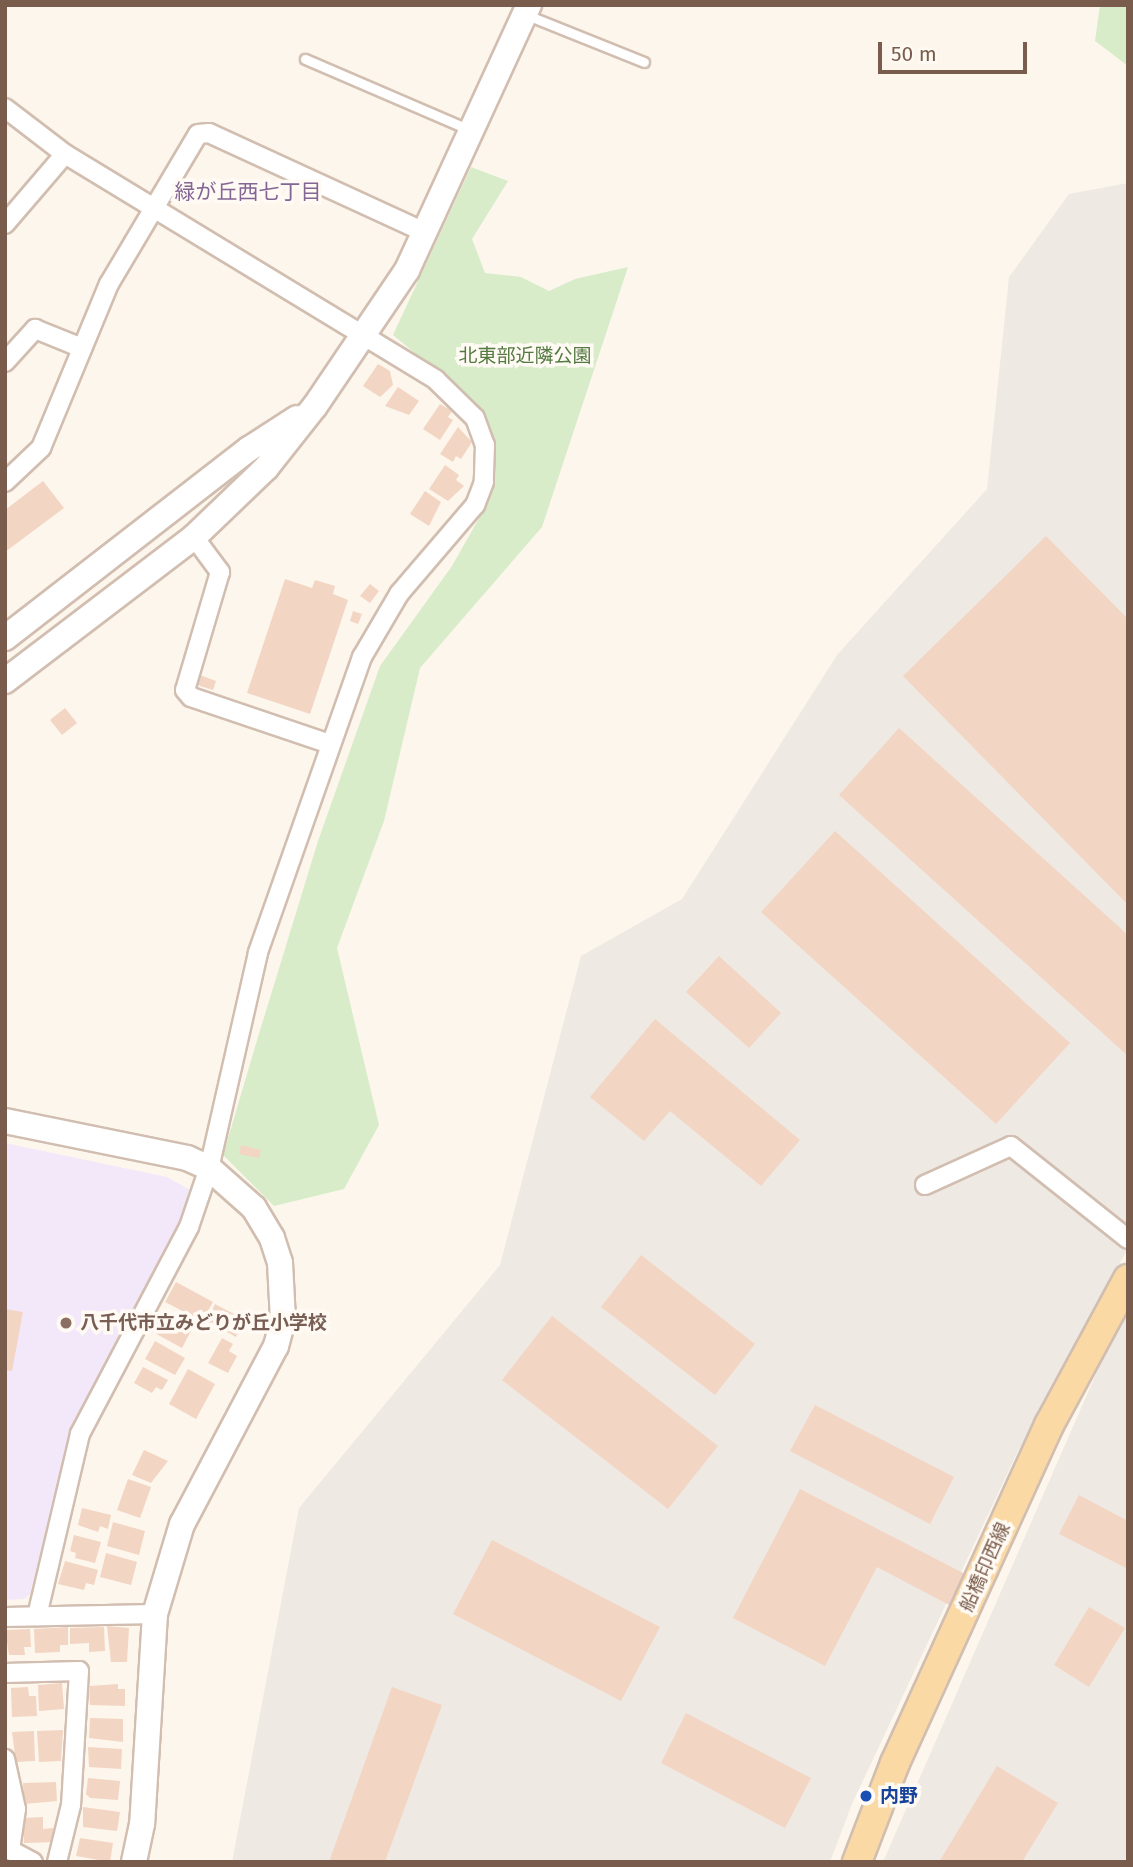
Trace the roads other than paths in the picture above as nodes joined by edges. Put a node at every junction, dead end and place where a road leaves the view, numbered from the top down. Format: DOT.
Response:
graph roads {
  1 [pos="527,10"];
  2 [pos="305,59"];
  3 [pos="644,62"];
  4 [pos="5,108"];
  5 [pos="471,131"];
  6 [pos="65,154"];
  7 [pos="152,208"];
  8 [pos="5,224"];
  9 [pos="424,232"];
  10 [pos="367,334"];
  11 [pos="82,348"];
  12 [pos="5,362"];
  13 [pos="315,406"];
  14 [pos="5,482"];
  15 [pos="194,537"];
  16 [pos="7,634"];
  17 [pos="5,681"];
  18 [pos="330,744"];
  19 [pos="5,1121"];
  20 [pos="209,1168"];
  21 [pos="925,1185"];
  22 [pos="1128,1239"];
  23 [pos="1128,1279"];
  24 [pos="155,1614"];
  25 [pos="37,1616"];
  26 [pos="5,1617"];
  27 [pos="5,1673"];
  28 [pos="5,1759"];
  29 [pos="33,1862"];
  30 [pos="57,1862"];
  31 [pos="134,1862"];
  32 [pos="857,1862"];
  1 -- 3 [label="lane"];
  1 -- 5 [label="street"];
  2 -- 5 [label="lane"];
  4 -- 6 [label="street"];
  5 -- 9 [label="street"];
  6 -- 7 [label="street"];
  6 -- 8 [label="street"];
  7 -- 9 [label="street"];
  7 -- 10 [label="street"];
  7 -- 11 [label="street"];
  9 -- 10 [label="street"];
  10 -- 13 [label="street"];
  10 -- 18 [label="street"];
  11 -- 12 [label="street"];
  11 -- 14 [label="street"];
  13 -- 15 [label="street"];
  13 -- 16 [label="street"];
  15 -- 17 [label="street"];
  15 -- 18 [label="street"];
  18 -- 20 [label="street"];
  19 -- 20 [label="street"];
  20 -- 24 [label="street"];
  20 -- 25 [label="street"];
  21 -- 22 [label="street"];
  23 -- 32 [label="main road, 船橋印西線"];
  24 -- 25 [label="street"];
  24 -- 31 [label="street"];
  25 -- 26 [label="street"];
  27 -- 30 [label="street"];
  28 -- 29 [label="street"];
}
